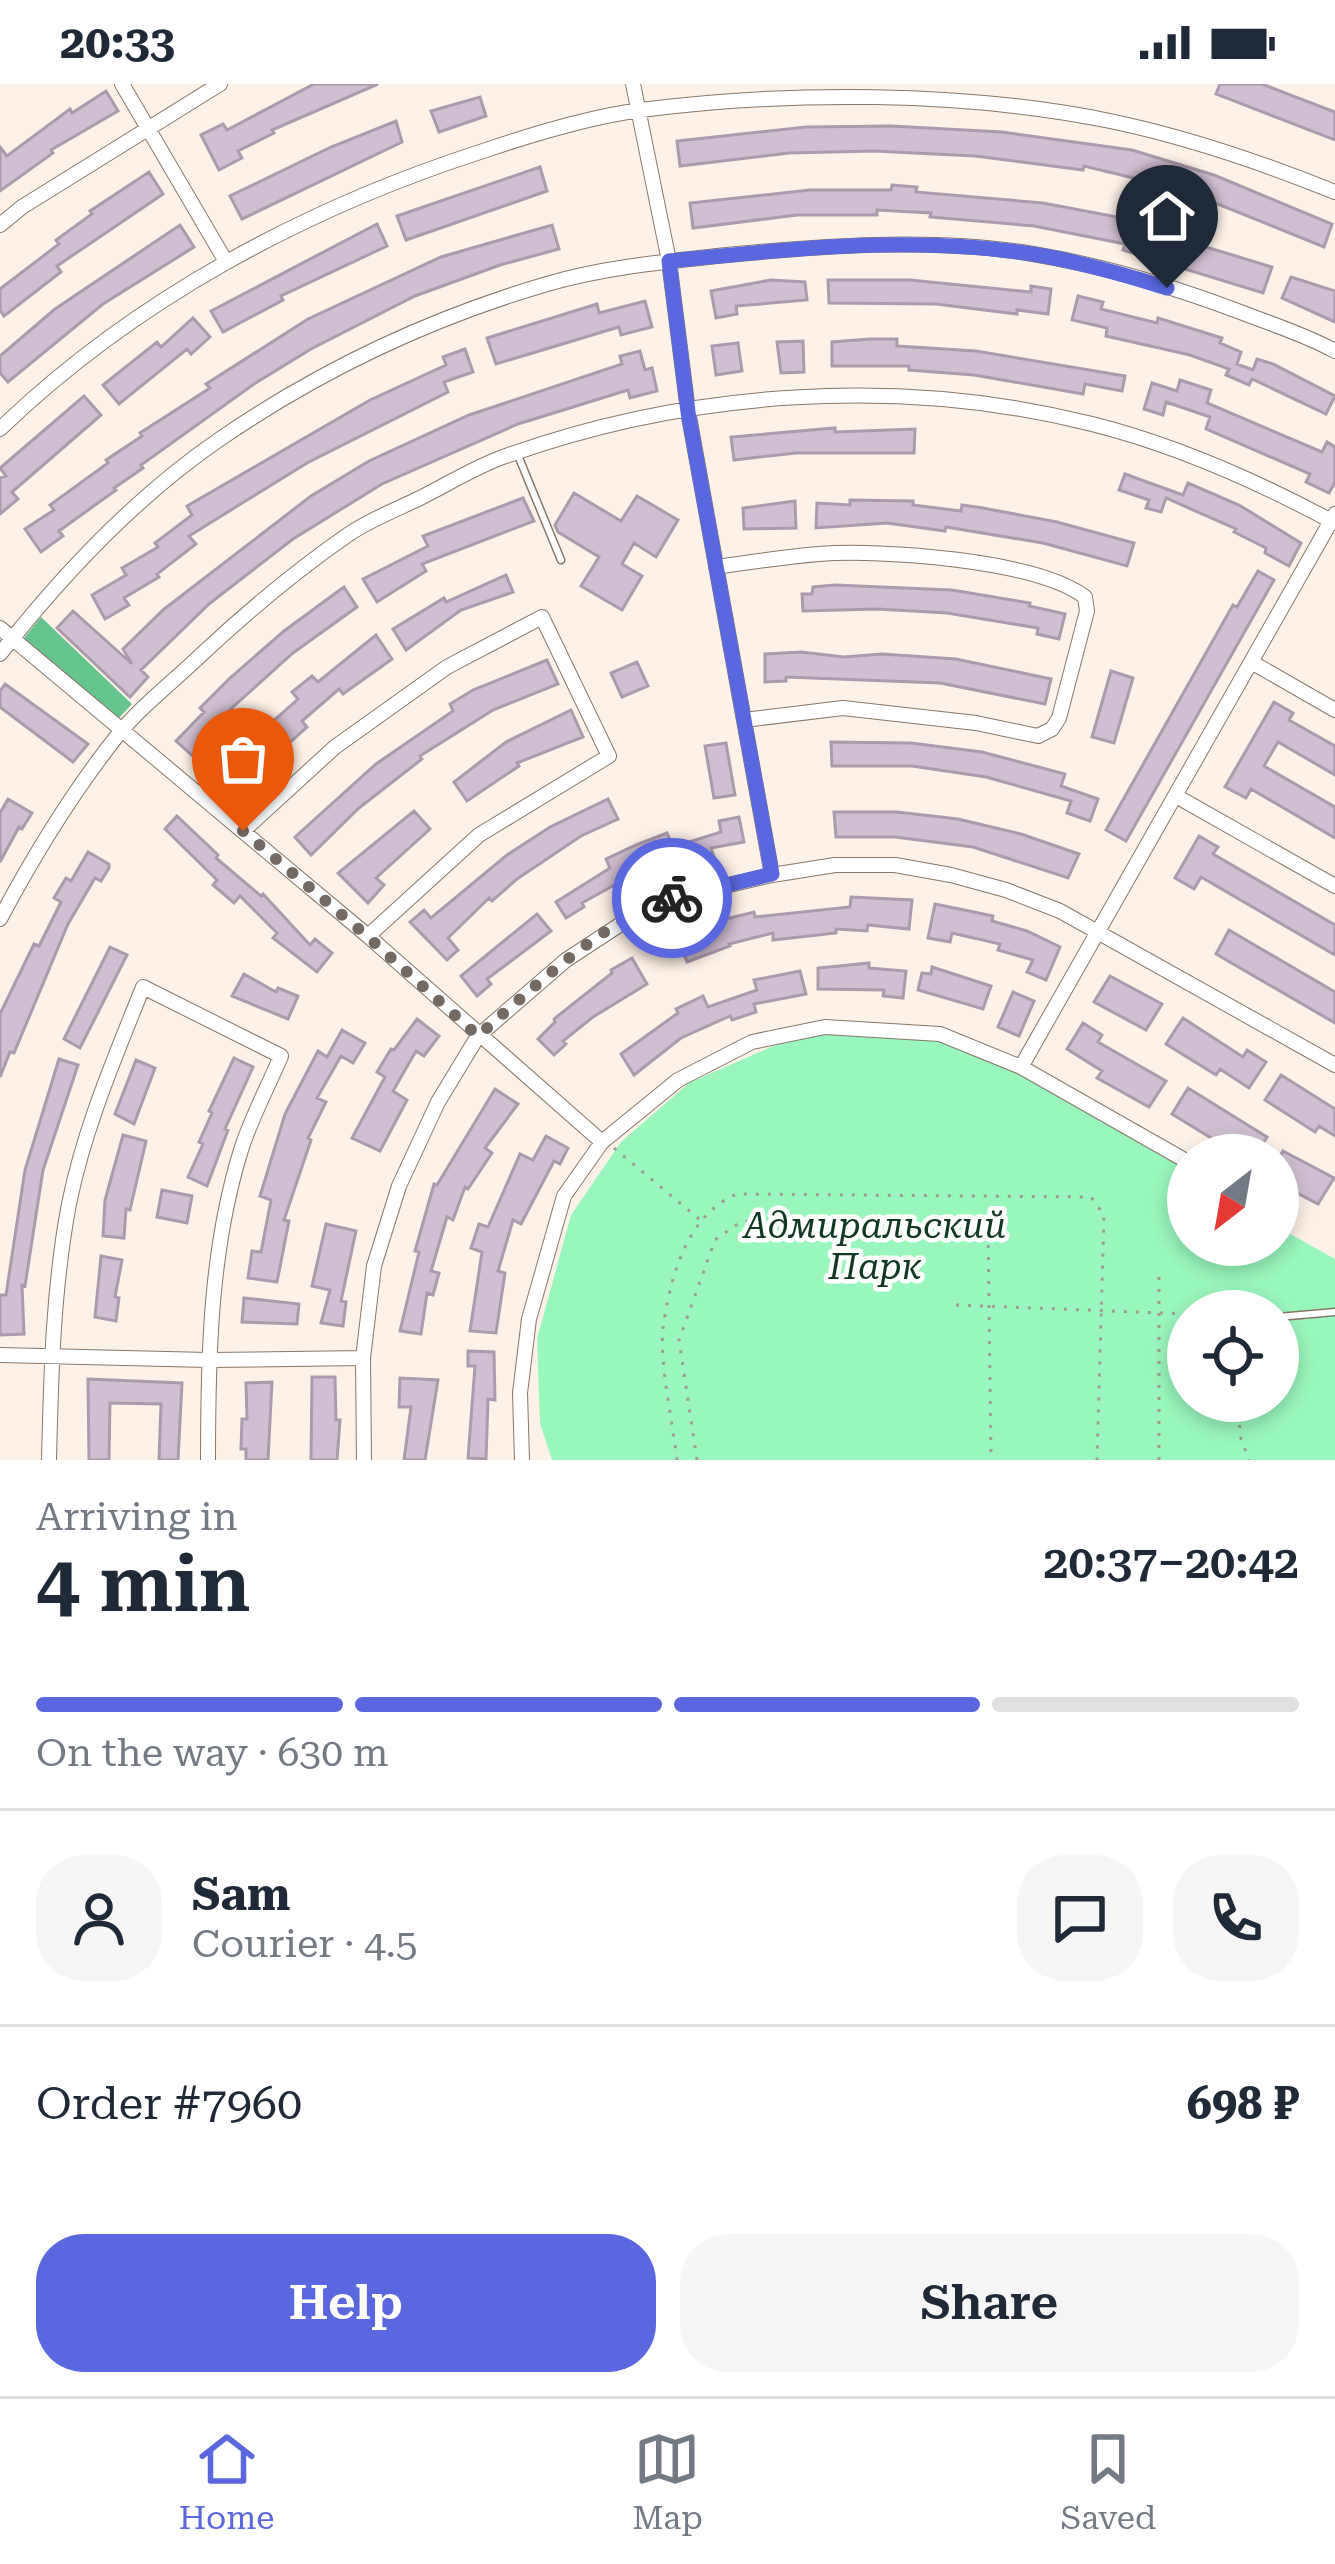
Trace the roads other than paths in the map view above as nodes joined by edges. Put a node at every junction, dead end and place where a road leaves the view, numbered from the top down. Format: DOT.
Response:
graph roads {
  1 [pos="122,84"];
  2 [pos="220,84"];
  3 [pos="633,84"];
  4 [pos="796,91"];
  5 [pos="637,110"];
  6 [pos="151,130"];
  7 [pos="1335,193"];
  8 [pos="0,225"];
  9 [pos="225,260"];
  10 [pos="669,261"];
  11 [pos="1335,351"];
  12 [pos="688,412"];
  13 [pos="0,429"];
  14 [pos="517,453"];
  15 [pos="1334,519"];
  16 [pos="560,560"];
  17 [pos="716,567"];
  18 [pos="6,633"];
  19 [pos="0,654"];
  20 [pos="1253,664"];
  21 [pos="1335,710"];
  22 [pos="744,720"];
  23 [pos="121,731"];
  24 [pos="1176,796"];
  25 [pos="243,831"];
  26 [pos="772,874"];
  27 [pos="1335,886"];
  28 [pos="0,919"];
  29 [pos="1100,931"];
  30 [pos="368,937"];
  31 [pos="478,1036"];
  32 [pos="1335,1066"];
  33 [pos="1021,1067"];
  34 [pos="602,1142"];
  35 [pos="1167,1150"];
  36 [pos="1335,1312"];
  37 [pos="1299,1315"];
  38 [pos="0,1355"];
  39 [pos="51,1356"];
  40 [pos="363,1358"];
  41 [pos="208,1360"];
  42 [pos="49,1460"];
  43 [pos="208,1460"];
  44 [pos="364,1460"];
  45 [pos="522,1460"];
  1 -- 6 [label="street"];
  2 -- 6 [label="street"];
  3 -- 5 [label="street"];
  4 -- 5 [label="street"];
  4 -- 7 [label="street"];
  5 -- 9 [label="street"];
  5 -- 10 [label="street"];
  6 -- 8 [label="street"];
  6 -- 9 [label="street"];
  9 -- 13 [label="street"];
  10 -- 11 [label="street"];
  10 -- 12 [label="street"];
  10 -- 18 [label="street"];
  12 -- 14 [label="street"];
  12 -- 15 [label="street"];
  12 -- 17 [label="street"];
  14 -- 16 [label="lane"];
  14 -- 23 [label="street"];
  15 -- 20 [label="street"];
  17 -- 22 [label="street"];
  17 -- 22 [label="street"];
  18 -- 19 [label="street"];
  18 -- 23 [label="street"];
  20 -- 21 [label="street"];
  20 -- 24 [label="street"];
  22 -- 26 [label="street"];
  23 -- 25 [label="street"];
  23 -- 28 [label="street"];
  24 -- 27 [label="street"];
  24 -- 29 [label="street"];
  25 -- 30 [label="street"];
  25 -- 30 [label="street"];
  26 -- 29 [label="street"];
  26 -- 31 [label="street"];
  29 -- 32 [label="street"];
  29 -- 33 [label="street"];
  30 -- 31 [label="street"];
  31 -- 34 [label="street"];
  31 -- 40 [label="street"];
  33 -- 34 [label="street"];
  33 -- 35 [label="street"];
  34 -- 45 [label="street"];
  36 -- 37 [label="lane"];
  38 -- 39 [label="street"];
  39 -- 41 [label="street"];
  39 -- 41 [label="street"];
  39 -- 42 [label="street"];
  40 -- 41 [label="street"];
  40 -- 44 [label="street"];
  41 -- 43 [label="street"];
}
